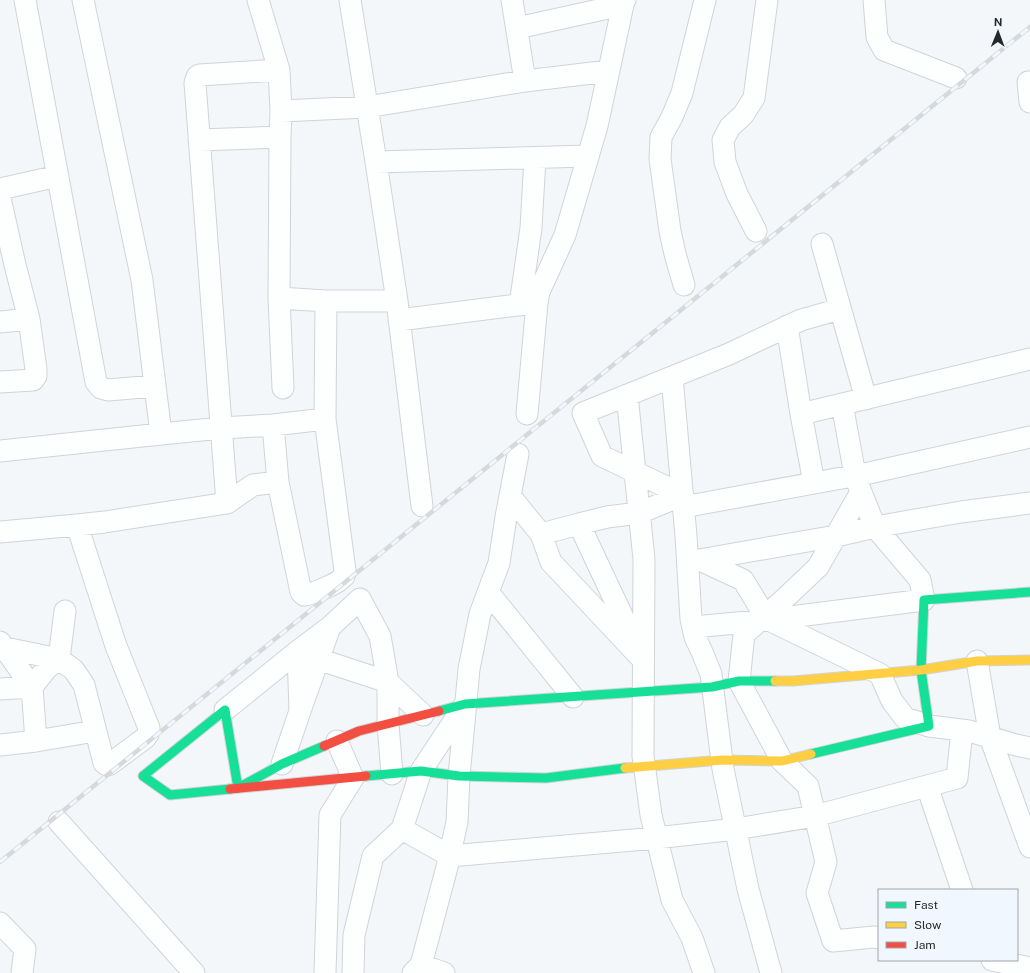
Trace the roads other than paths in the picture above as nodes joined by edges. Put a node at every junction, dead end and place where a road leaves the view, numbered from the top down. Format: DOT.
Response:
graph roads {
  1 [pos="25,0"];
  2 [pos="84,0"];
  3 [pos="258,0"];
  4 [pos="350,0"];
  5 [pos="512,0"];
  6 [pos="705,0"];
  7 [pos="767,0"];
  8 [pos="874,0"];
  9 [pos="616,2"];
  10 [pos="517,28"];
  11 [pos="279,70"];
  12 [pos="609,71"];
  13 [pos="956,78"];
  14 [pos="525,81"];
  15 [pos="367,107"];
  16 [pos="282,111"];
  17 [pos="280,137"];
  18 [pos="199,140"];
  19 [pos="588,156"];
  20 [pos="535,158"];
  21 [pos="376,162"];
  22 [pos="58,176"];
  23 [pos="0,189"];
  24 [pos="0,198"];
  25 [pos="756,231"];
  26 [pos="822,244"];
  27 [pos="684,285"];
  28 [pos="279,298"];
  29 [pos="326,301"];
  30 [pos="529,304"];
  31 [pos="840,309"];
  32 [pos="398,311"];
  33 [pos="29,319"];
  34 [pos="0,322"];
  35 [pos="787,326"];
  36 [pos="1030,360"];
  37 [pos="672,377"];
  38 [pos="0,382"];
  39 [pos="155,386"];
  40 [pos="283,388"];
  41 [pos="627,395"];
  42 [pos="866,399"];
  43 [pos="842,404"];
  44 [pos="527,414"];
  45 [pos="801,414"];
  46 [pos="325,419"];
  47 [pos="272,425"];
  48 [pos="221,428"];
  49 [pos="161,434"];
  50 [pos="1030,438"];
  51 [pos="0,451"];
  52 [pos="518,454"];
  53 [pos="635,471"];
  54 [pos="278,482"];
  55 [pos="814,483"];
  56 [pos="858,484"];
  57 [pos="510,496"];
  58 [pos="683,501"];
  59 [pos="1030,503"];
  60 [pos="227,504"];
  61 [pos="422,506"];
  62 [pos="639,513"];
  63 [pos="579,524"];
  64 [pos="77,526"];
  65 [pos="875,527"];
  66 [pos="0,532"];
  67 [pos="541,534"];
  68 [pos="836,536"];
  69 [pos="694,561"];
  70 [pos="488,592"];
  71 [pos="1030,592"];
  72 [pos="924,600"];
  73 [pos="65,611"];
  74 [pos="764,619"];
  75 [pos="693,626"];
  76 [pos="330,627"];
  77 [pos="2,646"];
  78 [pos="298,651"];
  79 [pos="59,659"];
  80 [pos="318,659"];
  81 [pos="643,660"];
  82 [pos="1030,660"];
  83 [pos="977,661"];
  84 [pos="921,670"];
  85 [pos="880,674"];
  86 [pos="388,682"];
  87 [pos="739,682"];
  88 [pos="32,687"];
  89 [pos="712,687"];
  90 [pos="0,689"];
  91 [pos="643,691"];
  92 [pos="573,696"];
  93 [pos="465,704"];
  94 [pos="225,710"];
  95 [pos="300,711"];
  96 [pos="423,715"];
  97 [pos="388,724"];
  98 [pos="929,726"];
  99 [pos="962,730"];
  100 [pos="95,731"];
  101 [pos="990,737"];
  102 [pos="36,741"];
  103 [pos="337,741"];
  104 [pos="0,745"];
  105 [pos="1025,745"];
  106 [pos="722,760"];
  107 [pos="782,761"];
  108 [pos="282,764"];
  109 [pos="644,766"];
  110 [pos="420,771"];
  111 [pos="392,774"];
  112 [pos="458,776"];
  113 [pos="353,778"];
  114 [pos="927,786"];
  115 [pos="238,788"];
  116 [pos="815,816"];
  117 [pos="59,822"];
  118 [pos="402,828"];
  119 [pos="736,829"];
  120 [pos="656,838"];
  121 [pos="1030,847"];
  122 [pos="450,856"];
  123 [pos="962,889"];
  124 [pos="0,923"];
  125 [pos="878,938"];
  126 [pos="997,961"];
  127 [pos="1030,968"];
  128 [pos="418,970"];
  129 [pos="22,973"];
  130 [pos="194,973"];
  131 [pos="325,973"];
  132 [pos="353,973"];
  133 [pos="444,973"];
  134 [pos="704,973"];
  135 [pos="771,973"];
  1 -- 22 [label="street"];
  2 -- 39 [label="street"];
  3 -- 11 [label="street"];
  4 -- 15 [label="street"];
  5 -- 10 [label="street"];
  6 -- 27 [label="street"];
  7 -- 25 [label="street"];
  8 -- 13 [label="street"];
  9 -- 10 [label="street"];
  9 -- 12 [label="street"];
  10 -- 14 [label="street"];
  11 -- 16 [label="street"];
  11 -- 18 [label="street"];
  12 -- 14 [label="street"];
  12 -- 19 [label="street"];
  14 -- 15 [label="street"];
  15 -- 16 [label="street"];
  15 -- 21 [label="street"];
  16 -- 17 [label="street"];
  17 -- 18 [label="street"];
  17 -- 28 [label="street"];
  18 -- 48 [label="street"];
  19 -- 20 [label="street"];
  19 -- 30 [label="street"];
  20 -- 21 [label="street"];
  20 -- 30 [label="street"];
  21 -- 32 [label="street"];
  22 -- 23 [label="street"];
  22 -- 39 [label="street"];
  24 -- 33 [label="street"];
  26 -- 31 [label="street"];
  28 -- 29 [label="street"];
  28 -- 40 [label="street"];
  29 -- 32 [label="street"];
  29 -- 46 [label="street"];
  30 -- 32 [label="street"];
  30 -- 44 [label="street"];
  31 -- 35 [label="street"];
  31 -- 42 [label="street"];
  32 -- 61 [label="street"];
  33 -- 34 [label="street"];
  33 -- 38 [label="street"];
  35 -- 37 [label="street"];
  35 -- 45 [label="street"];
  36 -- 42 [label="street"];
  37 -- 41 [label="street"];
  37 -- 58 [label="street"];
  39 -- 49 [label="street"];
  41 -- 53 [label="street"];
  41 -- 53 [label="street"];
  42 -- 43 [label="street"];
  43 -- 45 [label="street"];
  43 -- 56 [label="street"];
  45 -- 55 [label="street"];
  46 -- 47 [label="street"];
  46 -- 54 [label="street"];
  47 -- 48 [label="street"];
  47 -- 54 [label="street"];
  48 -- 49 [label="street"];
  48 -- 60 [label="street"];
  49 -- 51 [label="street"];
  50 -- 56 [label="street"];
  52 -- 57 [label="street"];
  53 -- 58 [label="street"];
  53 -- 62 [label="street"];
  54 -- 60 [label="street"];
  55 -- 56 [label="street"];
  55 -- 58 [label="street"];
  56 -- 65 [label="street"];
  56 -- 68 [label="street"];
  57 -- 67 [label="street"];
  57 -- 70 [label="street"];
  58 -- 62 [label="street"];
  58 -- 69 [label="street"];
  59 -- 65 [label="street"];
  60 -- 64 [label="street"];
  62 -- 63 [label="street"];
  62 -- 81 [label="street"];
  63 -- 67 [label="street"];
  63 -- 81 [label="street"];
  64 -- 66 [label="street"];
  64 -- 100 [label="street"];
  65 -- 68 [label="street"];
  65 -- 72 [label="street"];
  67 -- 81 [label="street"];
  68 -- 69 [label="street"];
  68 -- 74 [label="street"];
  69 -- 74 [label="street"];
  69 -- 75 [label="street"];
  70 -- 92 [label="street"];
  70 -- 93 [label="street"];
  71 -- 72 [label="street"];
  72 -- 74 [label="street"];
  72 -- 84 [label="street"];
  73 -- 79 [label="street"];
  74 -- 75 [label="street"];
  74 -- 85 [label="street"];
  74 -- 87 [label="street"];
  75 -- 89 [label="street"];
  76 -- 78 [label="street"];
  76 -- 80 [label="street"];
  76 -- 86 [label="street"];
  77 -- 79 [label="street"];
  77 -- 88 [label="street"];
  78 -- 94 [label="street"];
  78 -- 95 [label="street"];
  79 -- 88 [label="street"];
  79 -- 100 [label="street"];
  80 -- 86 [label="street"];
  80 -- 95 [label="street"];
  81 -- 91 [label="street"];
  82 -- 83 [label="street"];
  83 -- 84 [label="street"];
  83 -- 101 [label="street"];
  84 -- 85 [label="street"];
  84 -- 98 [label="street"];
  85 -- 87 [label="street"];
  85 -- 98 [label="street"];
  86 -- 96 [label="street"];
  86 -- 97 [label="street"];
  87 -- 89 [label="street"];
  87 -- 107 [label="street"];
  88 -- 90 [label="street"];
  88 -- 102 [label="street"];
  89 -- 91 [label="street"];
  89 -- 106 [label="street"];
  91 -- 92 [label="street"];
  91 -- 109 [label="street"];
  92 -- 93 [label="street"];
  93 -- 96 [label="street"];
  93 -- 110 [label="street"];
  93 -- 112 [label="street"];
  94 -- 115 [label="street"];
  94 -- 115 [label="street"];
  95 -- 108 [label="street"];
  96 -- 97 [label="street"];
  97 -- 103 [label="street"];
  97 -- 111 [label="street"];
  98 -- 99 [label="street"];
  98 -- 107 [label="street"];
  99 -- 101 [label="street"];
  99 -- 114 [label="street"];
  100 -- 102 [label="street"];
  101 -- 105 [label="street"];
  101 -- 121 [label="street"];
  102 -- 104 [label="street"];
  103 -- 108 [label="street"];
  103 -- 113 [label="street"];
  106 -- 107 [label="street"];
  106 -- 109 [label="street"];
  106 -- 119 [label="street"];
  107 -- 116 [label="street"];
  108 -- 115 [label="street"];
  109 -- 112 [label="street"];
  109 -- 120 [label="street"];
  110 -- 111 [label="street"];
  110 -- 112 [label="street"];
  110 -- 118 [label="street"];
  111 -- 113 [label="street"];
  112 -- 122 [label="street"];
  113 -- 115 [label="street"];
  113 -- 131 [label="street"];
  114 -- 116 [label="street"];
  114 -- 123 [label="street"];
  116 -- 119 [label="street"];
  116 -- 125 [label="street"];
  117 -- 130 [label="street"];
  118 -- 122 [label="street"];
  118 -- 132 [label="street"];
  119 -- 120 [label="street"];
  119 -- 135 [label="street"];
  120 -- 122 [label="street"];
  120 -- 134 [label="street"];
  122 -- 128 [label="street"];
  124 -- 129 [label="street"];
  126 -- 127 [label="street"];
  128 -- 133 [label="street"];
}
